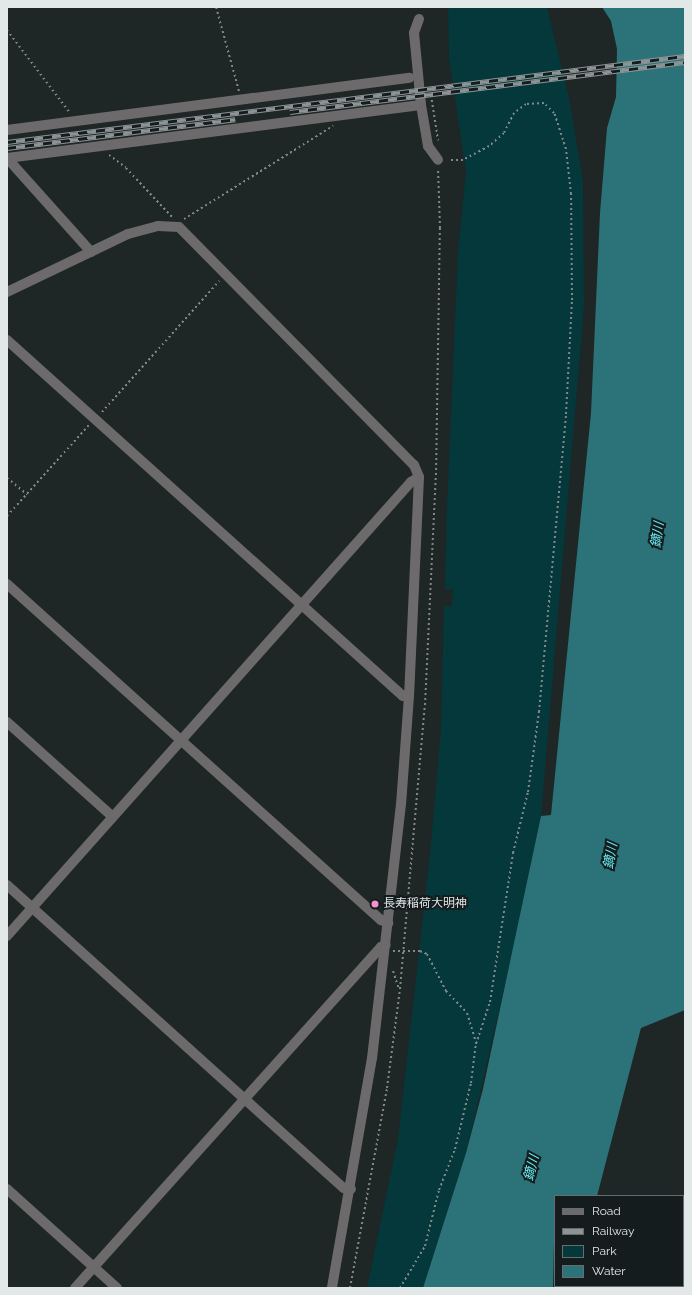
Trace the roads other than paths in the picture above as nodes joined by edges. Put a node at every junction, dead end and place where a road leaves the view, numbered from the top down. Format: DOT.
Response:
graph roads {
  1 [pos="419,19"];
  2 [pos="410,78"];
  3 [pos="421,105"];
  4 [pos="7,130"];
  5 [pos="7,158"];
  6 [pos="438,160"];
  7 [pos="91,252"];
  8 [pos="7,292"];
  9 [pos="7,340"];
  10 [pos="419,477"];
  11 [pos="7,584"];
  12 [pos="303,604"];
  13 [pos="409,696"];
  14 [pos="7,722"];
  15 [pos="183,740"];
  16 [pos="113,817"];
  17 [pos="7,885"];
  18 [pos="32,908"];
  19 [pos="388,923"];
  20 [pos="7,936"];
  21 [pos="388,948"];
  22 [pos="245,1098"];
  23 [pos="7,1189"];
  24 [pos="351,1189"];
  25 [pos="93,1268"];
  26 [pos="74,1288"];
  27 [pos="117,1288"];
  28 [pos="332,1288"];
  1 -- 3 [label="street"];
  2 -- 4 [label="street"];
  3 -- 5 [label="street"];
  3 -- 6 [label="street"];
  5 -- 7 [label="street"];
  7 -- 8 [label="street"];
  7 -- 10 [label="street"];
  9 -- 12 [label="street"];
  10 -- 12 [label="street"];
  10 -- 13 [label="street"];
  11 -- 15 [label="street"];
  12 -- 13 [label="street"];
  12 -- 15 [label="street"];
  13 -- 19 [label="street"];
  14 -- 16 [label="street"];
  15 -- 16 [label="street"];
  15 -- 19 [label="street"];
  16 -- 18 [label="street"];
  17 -- 18 [label="street"];
  18 -- 20 [label="street"];
  18 -- 22 [label="street"];
  19 -- 21 [label="street"];
  21 -- 22 [label="street"];
  21 -- 24 [label="street"];
  22 -- 24 [label="street"];
  22 -- 25 [label="street"];
  23 -- 25 [label="street"];
  24 -- 28 [label="street"];
  25 -- 26 [label="street"];
  25 -- 27 [label="street"];
}
